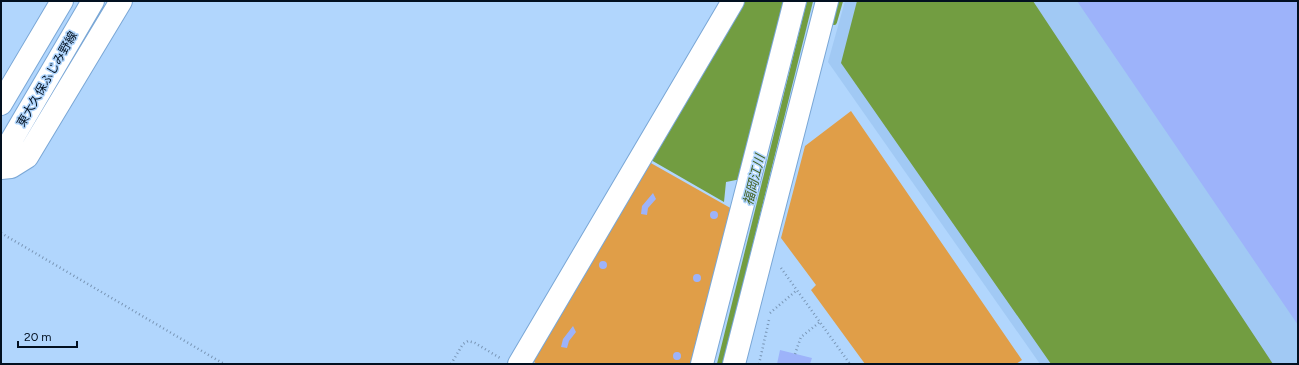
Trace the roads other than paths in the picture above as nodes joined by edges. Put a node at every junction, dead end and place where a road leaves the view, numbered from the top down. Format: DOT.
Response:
graph roads {
  1 [pos="62,1"];
  2 [pos="93,1"];
  3 [pos="121,1"];
  4 [pos="733,1"];
  5 [pos="795,1"];
  6 [pos="827,1"];
  7 [pos="1,104"];
  8 [pos="1,158"];
  9 [pos="1,168"];
  10 [pos="512,362"];
  11 [pos="702,364"];
  12 [pos="734,364"];
  1 -- 7 [label="main road"];
  2 -- 8 [label="main road, 東大久保ふじみ野線"];
  3 -- 9 [label="main road"];
  4 -- 10 [label="main road"];
  5 -- 11 [label="main road"];
  6 -- 12 [label="main road"];
}
